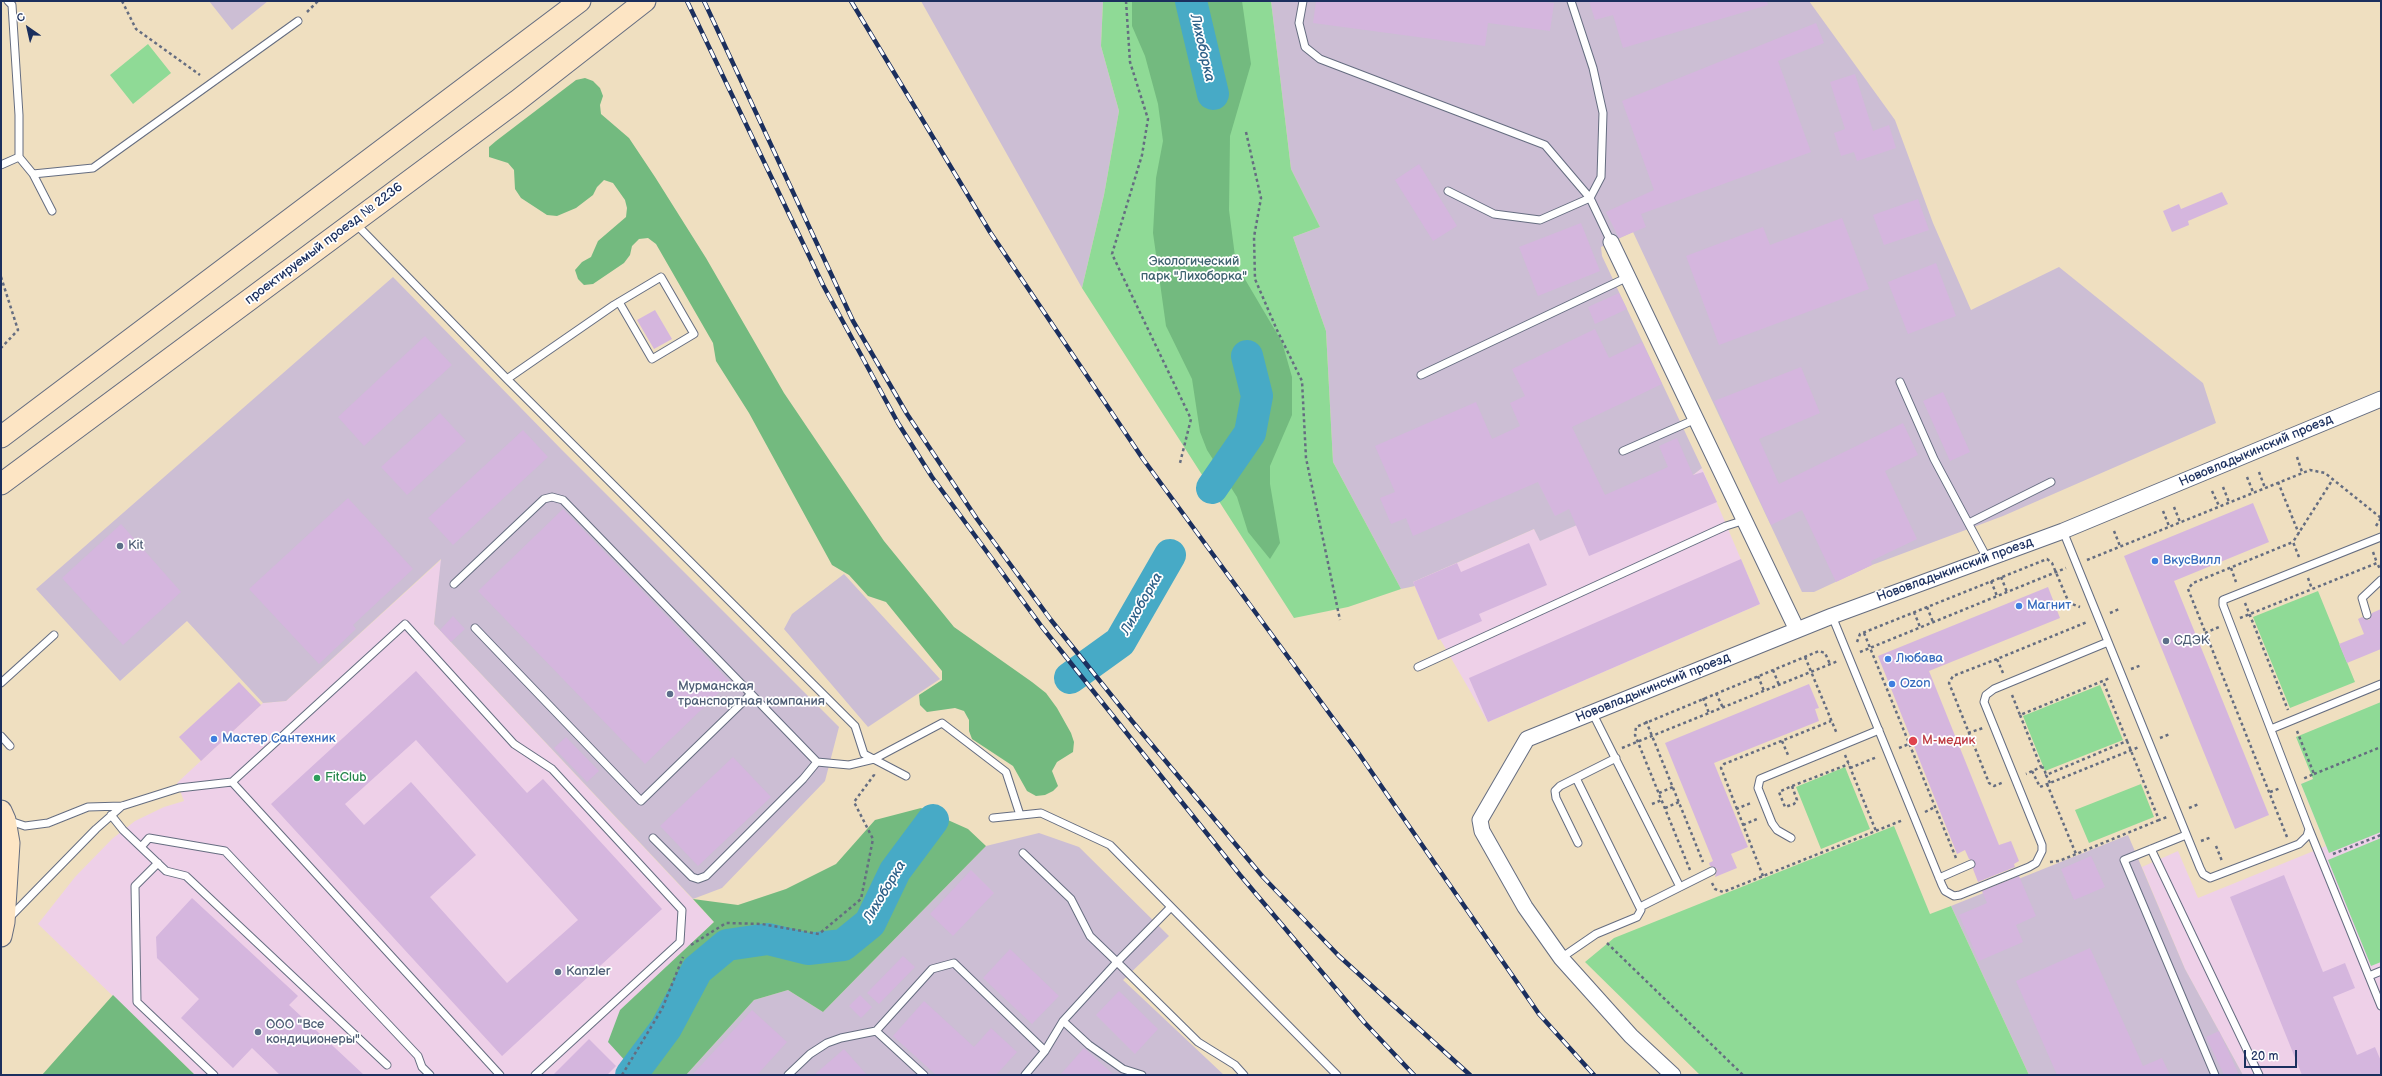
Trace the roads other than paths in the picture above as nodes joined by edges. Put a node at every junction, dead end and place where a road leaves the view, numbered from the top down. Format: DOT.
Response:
graph roads {
  1 [pos="8,1"];
  2 [pos="580,1"];
  3 [pos="645,1"];
  4 [pos="1304,1"];
  5 [pos="1571,1"];
  6 [pos="298,21"];
  7 [pos="19,157"];
  8 [pos="1,165"];
  9 [pos="33,174"];
  10 [pos="1448,191"];
  11 [pos="1590,198"];
  12 [pos="52,211"];
  13 [pos="354,222"];
  14 [pos="1611,242"];
  15 [pos="1628,277"];
  16 [pos="619,302"];
  17 [pos="1421,375"];
  18 [pos="507,379"];
  19 [pos="1900,382"];
  20 [pos="2381,399"];
  21 [pos="1696,419"];
  22 [pos="1,437"];
  23 [pos="1623,451"];
  24 [pos="2051,482"];
  25 [pos="1,484"];
  26 [pos="1745,520"];
  27 [pos="1968,523"];
  28 [pos="2064,531"];
  29 [pos="2381,537"];
  30 [pos="1987,558"];
  31 [pos="2381,580"];
  32 [pos="454,584"];
  33 [pos="2367,615"];
  34 [pos="1832,616"];
  35 [pos="475,628"];
  36 [pos="1797,630"];
  37 [pos="54,635"];
  38 [pos="2108,642"];
  39 [pos="1418,667"];
  40 [pos="1,683"];
  41 [pos="2381,684"];
  42 [pos="751,694"];
  43 [pos="1592,712"];
  44 [pos="2271,729"];
  45 [pos="1879,730"];
  46 [pos="1,736"];
  47 [pos="10,746"];
  48 [pos="1614,755"];
  49 [pos="874,759"];
  50 [pos="817,762"];
  51 [pos="906,776"];
  52 [pos="1576,778"];
  53 [pos="232,782"];
  54 [pos="122,806"];
  55 [pos="3,815"];
  56 [pos="111,815"];
  57 [pos="1020,815"];
  58 [pos="993,818"];
  59 [pos="2309,829"];
  60 [pos="2186,835"];
  61 [pos="653,838"];
  62 [pos="1791,838"];
  63 [pos="1578,843"];
  64 [pos="141,847"];
  65 [pos="2150,849"];
  66 [pos="1023,853"];
  67 [pos="158,863"];
  68 [pos="1971,864"];
  69 [pos="1710,872"];
  70 [pos="1939,878"];
  71 [pos="1680,887"];
  72 [pos="1172,907"];
  73 [pos="1640,907"];
  74 [pos="3,929"];
  75 [pos="1561,958"];
  76 [pos="1117,962"];
  77 [pos="2381,971"];
  78 [pos="2369,976"];
  79 [pos="2381,1006"];
  80 [pos="1063,1021"];
  81 [pos="876,1031"];
  82 [pos="1045,1051"];
  83 [pos="387,1065"];
  84 [pos="214,1075"];
  85 [pos="430,1075"];
  86 [pos="500,1075"];
  87 [pos="535,1075"];
  88 [pos="788,1075"];
  89 [pos="924,1075"];
  90 [pos="1025,1075"];
  91 [pos="1142,1075"];
  92 [pos="1244,1075"];
  93 [pos="1337,1075"];
  94 [pos="1674,1075"];
  95 [pos="2214,1075"];
  96 [pos="2258,1075"];
  1 -- 7 [label="lane"];
  2 -- 22 [label="main road"];
  3 -- 13 [label="main road, проектируемый проезд № 2236"];
  4 -- 11 [label="lane"];
  5 -- 11 [label="lane"];
  6 -- 9 [label="lane"];
  7 -- 8 [label="lane"];
  7 -- 9 [label="lane"];
  9 -- 12 [label="lane"];
  10 -- 11 [label="lane"];
  11 -- 14 [label="lane"];
  13 -- 18 [label="lane"];
  13 -- 25 [label="main road, проектируемый проезд № 2236"];
  14 -- 15 [label="street"];
  15 -- 17 [label="lane"];
  15 -- 21 [label="street"];
  16 -- 16 [label="lane"];
  16 -- 18 [label="lane"];
  18 -- 49 [label="lane"];
  19 -- 27 [label="lane"];
  20 -- 28 [label="street, Нововладыкинский проезд"];
  21 -- 23 [label="lane"];
  21 -- 26 [label="street"];
  24 -- 27 [label="lane"];
  26 -- 36 [label="street"];
  26 -- 39 [label="lane"];
  27 -- 30 [label="lane"];
  28 -- 30 [label="street, Нововладыкинский проезд"];
  28 -- 38 [label="lane"];
  29 -- 44 [label="lane"];
  30 -- 34 [label="street, Нововладыкинский проезд"];
  31 -- 33 [label="lane"];
  32 -- 42 [label="lane"];
  34 -- 36 [label="street, Нововладыкинский проезд"];
  34 -- 45 [label="lane"];
  35 -- 42 [label="lane"];
  36 -- 43 [label="street, Нововладыкинский проезд"];
  37 -- 40 [label="lane"];
  38 -- 60 [label="lane"];
  38 -- 70 [label="lane"];
  41 -- 44 [label="lane"];
  42 -- 50 [label="lane"];
  43 -- 48 [label="lane"];
  43 -- 75 [label="street, Нововладыкинский проезд"];
  44 -- 59 [label="lane"];
  45 -- 62 [label="lane"];
  45 -- 70 [label="lane"];
  46 -- 47 [label="lane"];
  48 -- 52 [label="lane"];
  48 -- 71 [label="lane"];
  49 -- 50 [label="lane"];
  49 -- 51 [label="lane"];
  49 -- 57 [label="lane"];
  50 -- 61 [label="lane"];
  52 -- 63 [label="lane"];
  52 -- 73 [label="lane"];
  53 -- 54 [label="lane"];
  53 -- 86 [label="lane"];
  53 -- 87 [label="lane"];
  54 -- 55 [label="lane"];
  54 -- 56 [label="lane"];
  55 -- 74 [label="main road"];
  56 -- 64 [label="lane"];
  56 -- 74 [label="lane"];
  57 -- 58 [label="lane"];
  57 -- 72 [label="lane"];
  59 -- 60 [label="lane"];
  59 -- 78 [label="lane"];
  60 -- 65 [label="lane"];
  64 -- 67 [label="lane"];
  64 -- 85 [label="lane"];
  65 -- 95 [label="lane"];
  65 -- 96 [label="lane"];
  66 -- 76 [label="lane"];
  67 -- 83 [label="lane"];
  67 -- 84 [label="lane"];
  68 -- 70 [label="lane"];
  69 -- 71 [label="lane"];
  71 -- 73 [label="lane"];
  72 -- 76 [label="lane"];
  72 -- 93 [label="lane"];
  73 -- 75 [label="lane"];
  75 -- 94 [label="street"];
  76 -- 80 [label="lane"];
  76 -- 92 [label="lane"];
  77 -- 78 [label="lane"];
  78 -- 79 [label="lane"];
  80 -- 82 [label="lane"];
  80 -- 91 [label="lane"];
  81 -- 82 [label="lane"];
  81 -- 88 [label="lane"];
  81 -- 89 [label="lane"];
  82 -- 90 [label="lane"];
}
